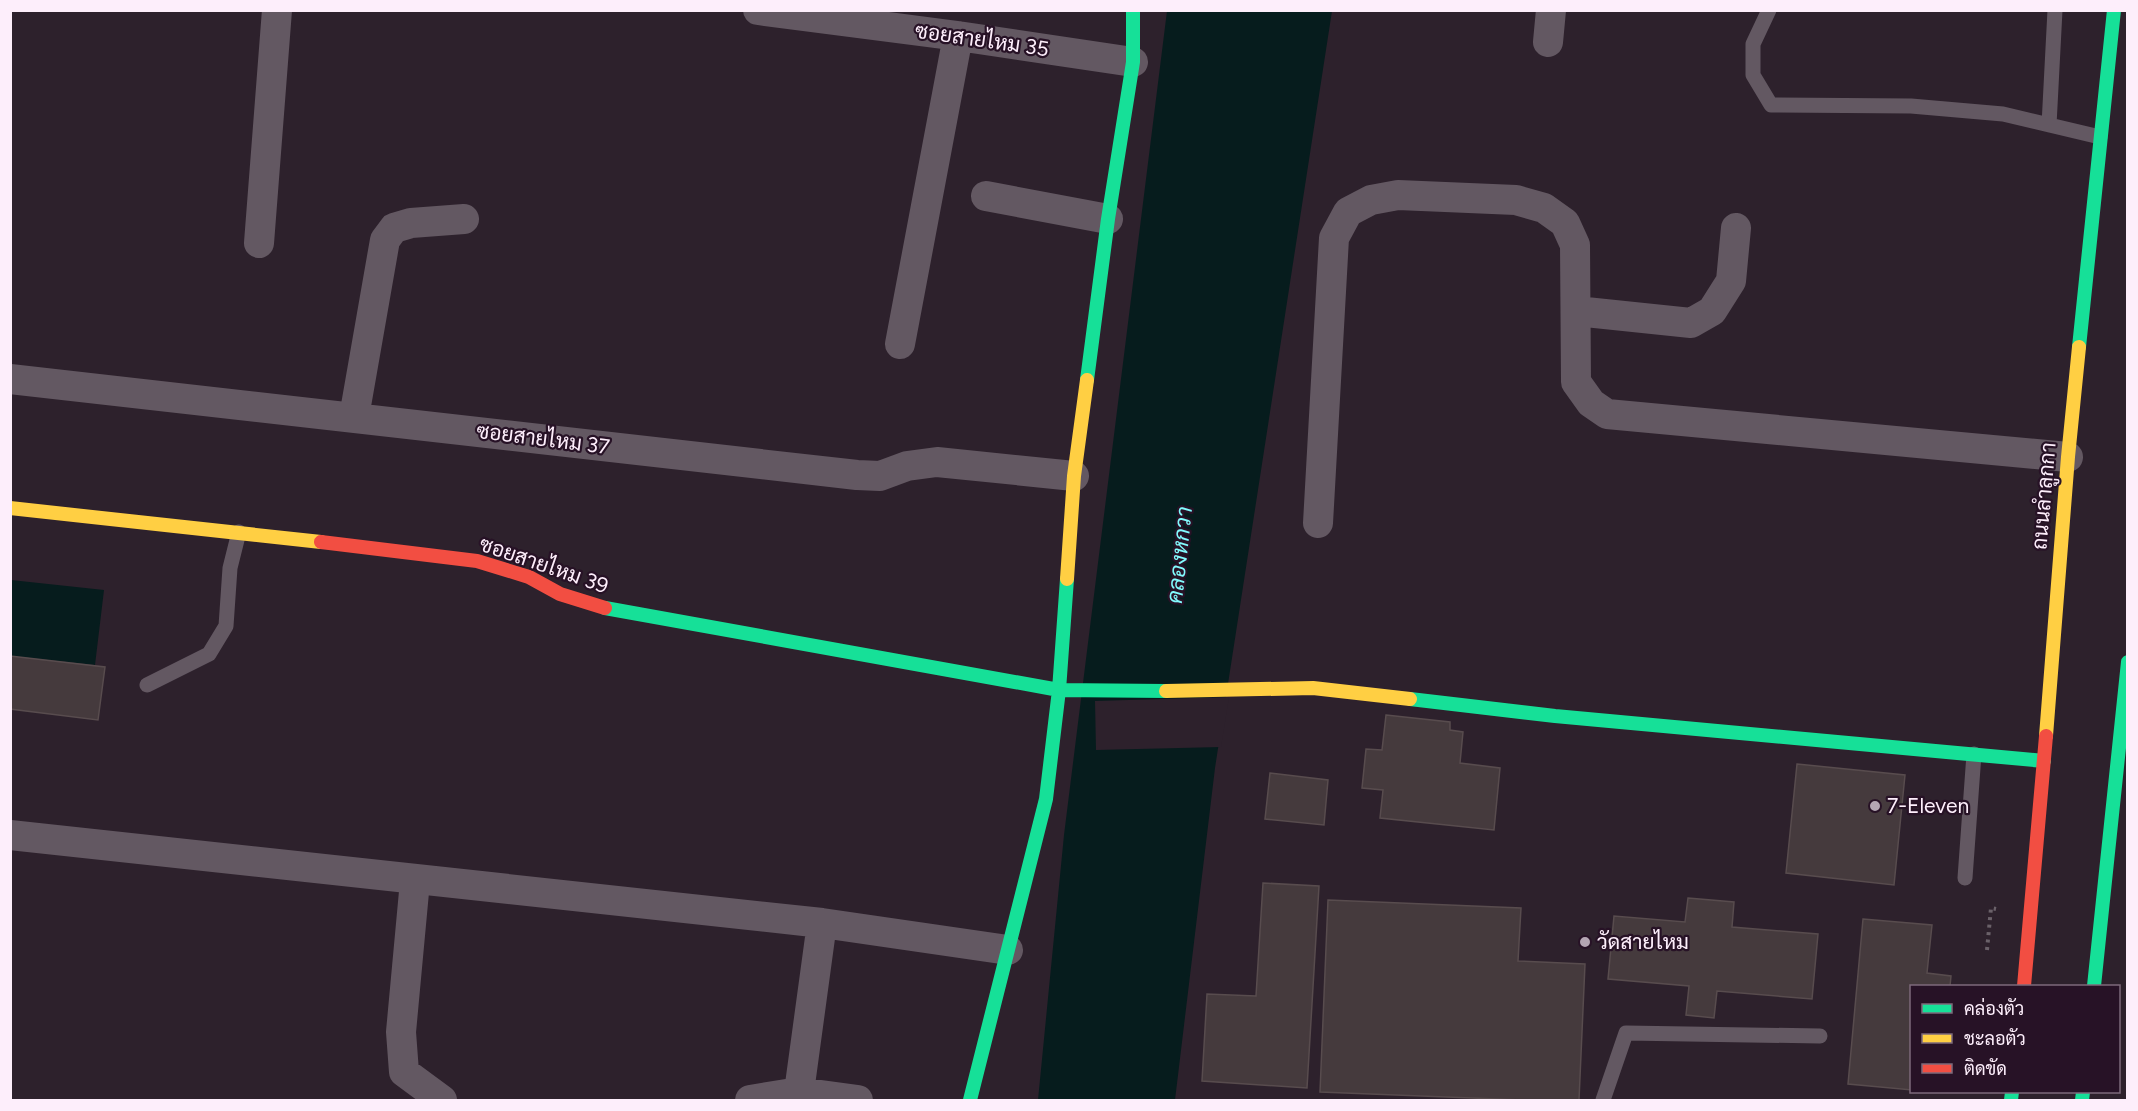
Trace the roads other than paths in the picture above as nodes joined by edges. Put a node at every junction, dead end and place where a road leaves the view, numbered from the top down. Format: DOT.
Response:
graph roads {
  1 [pos="278,10"];
  2 [pos="758,10"];
  3 [pos="1133,10"];
  4 [pos="1551,10"];
  5 [pos="1769,10"];
  6 [pos="2055,10"];
  7 [pos="2114,10"];
  8 [pos="957,36"];
  9 [pos="1548,42"];
  10 [pos="1133,62"];
  11 [pos="2049,125"];
  12 [pos="2100,137"];
  13 [pos="986,196"];
  14 [pos="464,219"];
  15 [pos="1108,219"];
  16 [pos="1736,228"];
  17 [pos="259,243"];
  18 [pos="1576,311"];
  19 [pos="900,344"];
  20 [pos="10,379"];
  21 [pos="354,417"];
  22 [pos="2068,458"];
  23 [pos="1074,476"];
  24 [pos="10,508"];
  25 [pos="1318,523"];
  26 [pos="239,532"];
  27 [pos="2127,662"];
  28 [pos="147,685"];
  29 [pos="1059,690"];
  30 [pos="1974,754"];
  31 [pos="2044,761"];
  32 [pos="2120,818"];
  33 [pos="10,836"];
  34 [pos="1965,878"];
  35 [pos="415,880"];
  36 [pos="822,923"];
  37 [pos="1008,950"];
  38 [pos="2024,985"];
  39 [pos="2094,985"];
  40 [pos="1820,1036"];
  41 [pos="799,1092"];
  42 [pos="442,1101"];
  43 [pos="750,1101"];
  44 [pos="858,1101"];
  45 [pos="970,1101"];
  46 [pos="1603,1101"];
  1 -- 17 [label="street"];
  2 -- 8 [label="street, ซอยสายไหม 35"];
  3 -- 10 [label="street"];
  4 -- 9 [label="street"];
  5 -- 11 [label="lane"];
  6 -- 11 [label="lane"];
  7 -- 12 [label="street, ถนนลำลูกกา"];
  8 -- 10 [label="street, ซอยสายไหม 35"];
  8 -- 19 [label="street"];
  10 -- 15 [label="street"];
  11 -- 12 [label="lane"];
  12 -- 22 [label="street, ถนนลำลูกกา"];
  13 -- 15 [label="street"];
  14 -- 21 [label="street"];
  15 -- 23 [label="street"];
  16 -- 18 [label="street"];
  18 -- 22 [label="street"];
  18 -- 25 [label="street"];
  20 -- 21 [label="street, ซอยสายไหม 37"];
  21 -- 23 [label="street, ซอยสายไหม 37"];
  22 -- 31 [label="street, ถนนลำลูกกา"];
  23 -- 29 [label="street"];
  24 -- 26 [label="street, ซอยสายไหม 39"];
  26 -- 28 [label="lane"];
  26 -- 29 [label="street, ซอยสายไหม 39"];
  27 -- 32 [label="street"];
  29 -- 30 [label="street, ซอยสายไหม 39"];
  29 -- 37 [label="street"];
  30 -- 31 [label="street, ซอยสายไหม 39"];
  30 -- 34 [label="lane"];
  31 -- 38 [label="street, ถนนลำลูกกา"];
  32 -- 39 [label="street"];
  33 -- 35 [label="street"];
  35 -- 36 [label="street"];
  35 -- 42 [label="street"];
  36 -- 37 [label="street"];
  36 -- 41 [label="street"];
  37 -- 45 [label="street"];
  40 -- 46 [label="lane"];
  41 -- 43 [label="street"];
  41 -- 44 [label="street"];
}
